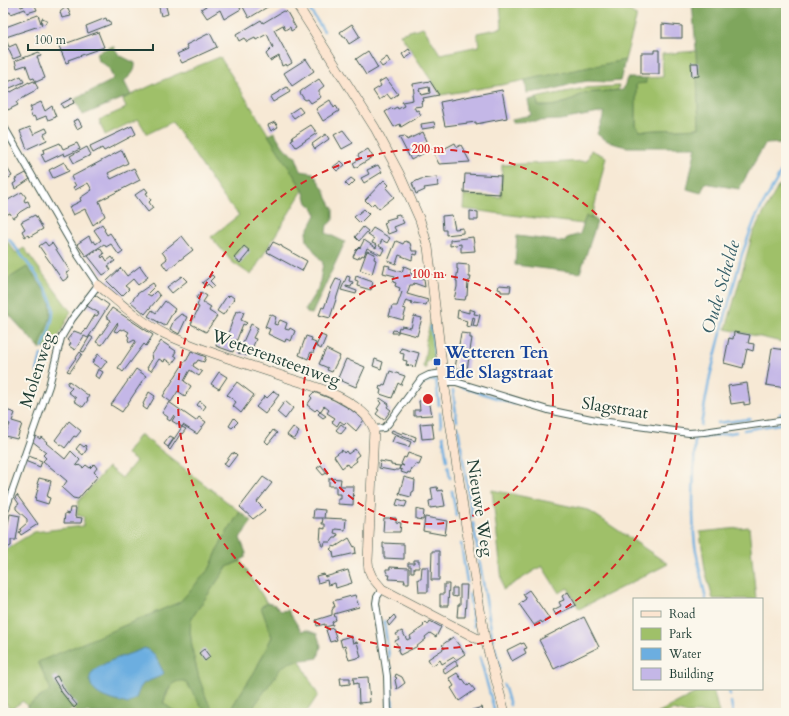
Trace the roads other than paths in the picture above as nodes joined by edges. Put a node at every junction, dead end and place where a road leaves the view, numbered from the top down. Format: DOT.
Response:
graph roads {
  1 [pos="296,3"];
  2 [pos="623,3"];
  3 [pos="649,3"];
  4 [pos="3,125"];
  5 [pos="98,285"];
  6 [pos="443,377"];
  7 [pos="786,420"];
  8 [pos="374,429"];
  9 [pos="3,518"];
  10 [pos="382,589"];
  11 [pos="485,639"];
  12 [pos="388,713"];
  13 [pos="504,713"];
  1 -- 6 [label="street, Nieuwe Weg"];
  2 -- 3 [label="street"];
  4 -- 5 [label="street, Wetterensteenweg"];
  5 -- 8 [label="street, Wetterensteenweg"];
  5 -- 9 [label="street, Molenweg"];
  6 -- 7 [label="street, Slagstraat"];
  6 -- 8 [label="street"];
  6 -- 11 [label="street, Nieuwe Weg"];
  8 -- 10 [label="street"];
  10 -- 11 [label="street"];
  10 -- 12 [label="street"];
  11 -- 13 [label="street"];
}
